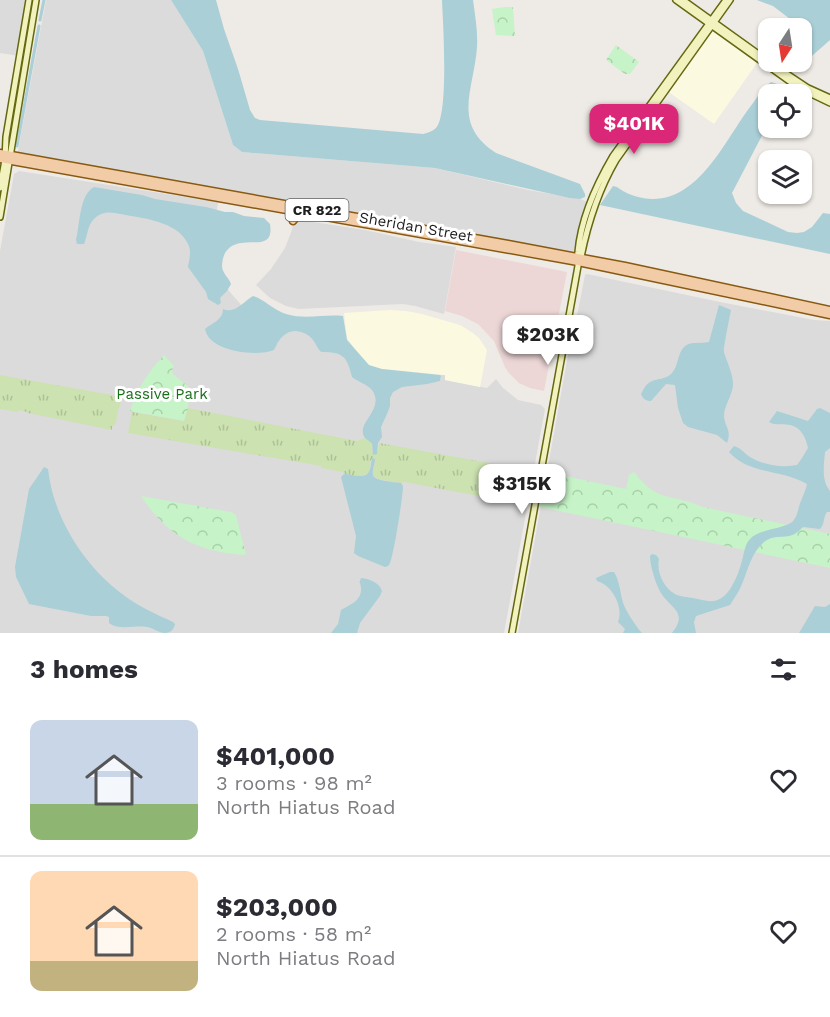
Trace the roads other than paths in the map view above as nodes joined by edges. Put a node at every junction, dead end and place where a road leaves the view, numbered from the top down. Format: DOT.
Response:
graph roads {
  1 [pos="29,0"];
  2 [pos="36,0"];
  3 [pos="680,0"];
  4 [pos="726,0"];
  5 [pos="730,0"];
  6 [pos="712,23"];
  7 [pos="748,49"];
  8 [pos="758,55"];
  9 [pos="785,72"];
  10 [pos="830,98"];
  11 [pos="830,103"];
  12 [pos="5,157"];
  13 [pos="0,188"];
  14 [pos="281,209"];
  15 [pos="304,213"];
  16 [pos="0,217"];
  17 [pos="395,226"];
  18 [pos="579,259"];
  19 [pos="830,310"];
  20 [pos="830,315"];
  21 [pos="512,633"];
  1 -- 12 [label="main road"];
  2 -- 12 [label="main road"];
  3 -- 6 [label="main road"];
  4 -- 6 [label="main road"];
  5 -- 6 [label="main road"];
  6 -- 7 [label="main road"];
  6 -- 18 [label="main road"];
  7 -- 8 [label="main road"];
  7 -- 11 [label="main road"];
  9 -- 10 [label="main road"];
  12 -- 13 [label="main road"];
  12 -- 14 [label="main road, Sheridan Street / CR 822"];
  12 -- 16 [label="main road"];
  12 -- 17 [label="main road, Sheridan Street / CR 822"];
  14 -- 15 [label="main road, Sheridan Street / CR 822"];
  14 -- 15 [label="main road"];
  15 -- 17 [label="main road, Sheridan Street / CR 822"];
  17 -- 18 [label="main road, Sheridan Street / CR 822"];
  18 -- 19 [label="main road, Sheridan Street / CR 822"];
  18 -- 20 [label="main road, Sheridan Street / CR 822"];
  18 -- 21 [label="main road"];
}
